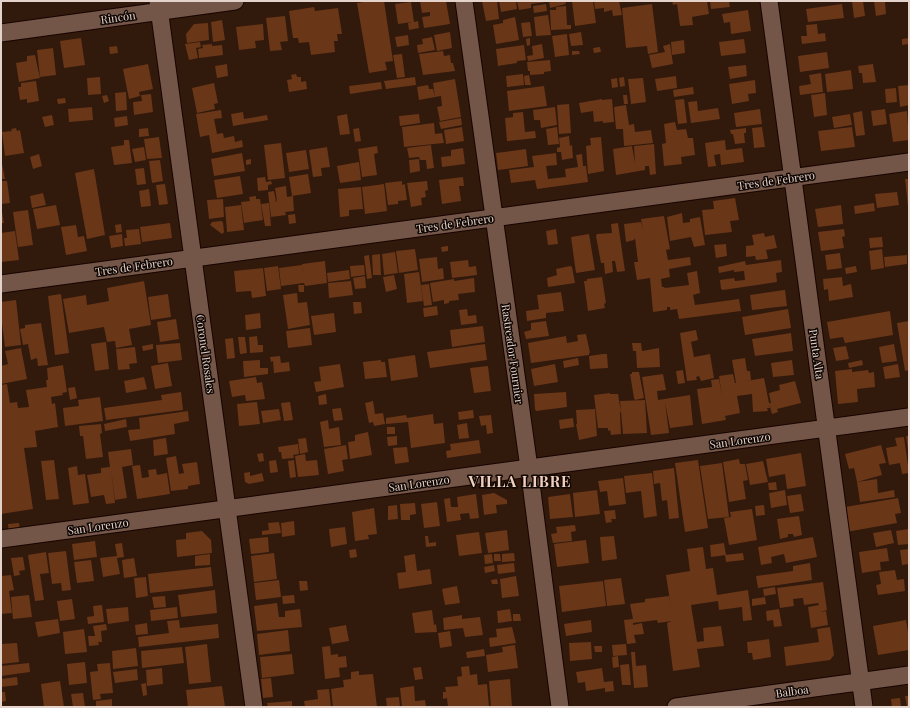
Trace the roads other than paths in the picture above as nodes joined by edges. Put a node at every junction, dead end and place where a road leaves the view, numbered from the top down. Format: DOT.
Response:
graph roads {
  1 [pos="235,1"];
  2 [pos="464,1"];
  3 [pos="769,1"];
  4 [pos="159,6"];
  5 [pos="1,33"];
  6 [pos="909,162"];
  7 [pos="793,178"];
  8 [pos="494,218"];
  9 [pos="193,258"];
  10 [pos="1,284"];
  11 [pos="909,417"];
  12 [pos="827,428"];
  13 [pos="529,468"];
  14 [pos="227,509"];
  15 [pos="1,539"];
  16 [pos="909,676"];
  17 [pos="861,682"];
  18 [pos="254,707"];
  19 [pos="560,707"];
  20 [pos="676,707"];
  21 [pos="864,707"];
  1 -- 4 [label="street, Rincón"];
  2 -- 8 [label="street, Rastreador Fournier"];
  3 -- 7 [label="street, Punta Alta"];
  4 -- 5 [label="street, Rincón"];
  4 -- 9 [label="street, Coronel Rosales"];
  6 -- 7 [label="street, Tres de Febrero"];
  7 -- 8 [label="street, Tres de Febrero"];
  7 -- 12 [label="street, Punta Alta"];
  8 -- 9 [label="street, Tres de Febrero"];
  8 -- 13 [label="street, Rastreador Fournier"];
  9 -- 10 [label="street, Tres de Febrero"];
  9 -- 14 [label="street, Coronel Rosales"];
  11 -- 12 [label="street, San Lorenzo"];
  12 -- 13 [label="street, San Lorenzo"];
  12 -- 17 [label="street, Punta Alta"];
  13 -- 14 [label="street, San Lorenzo"];
  13 -- 19 [label="street, Rastreador Fournier"];
  14 -- 15 [label="street, San Lorenzo"];
  14 -- 18 [label="street, Coronel Rosales"];
  16 -- 17 [label="street, Balboa"];
  17 -- 20 [label="street, Balboa"];
  17 -- 21 [label="street, Punta Alta"];
}
